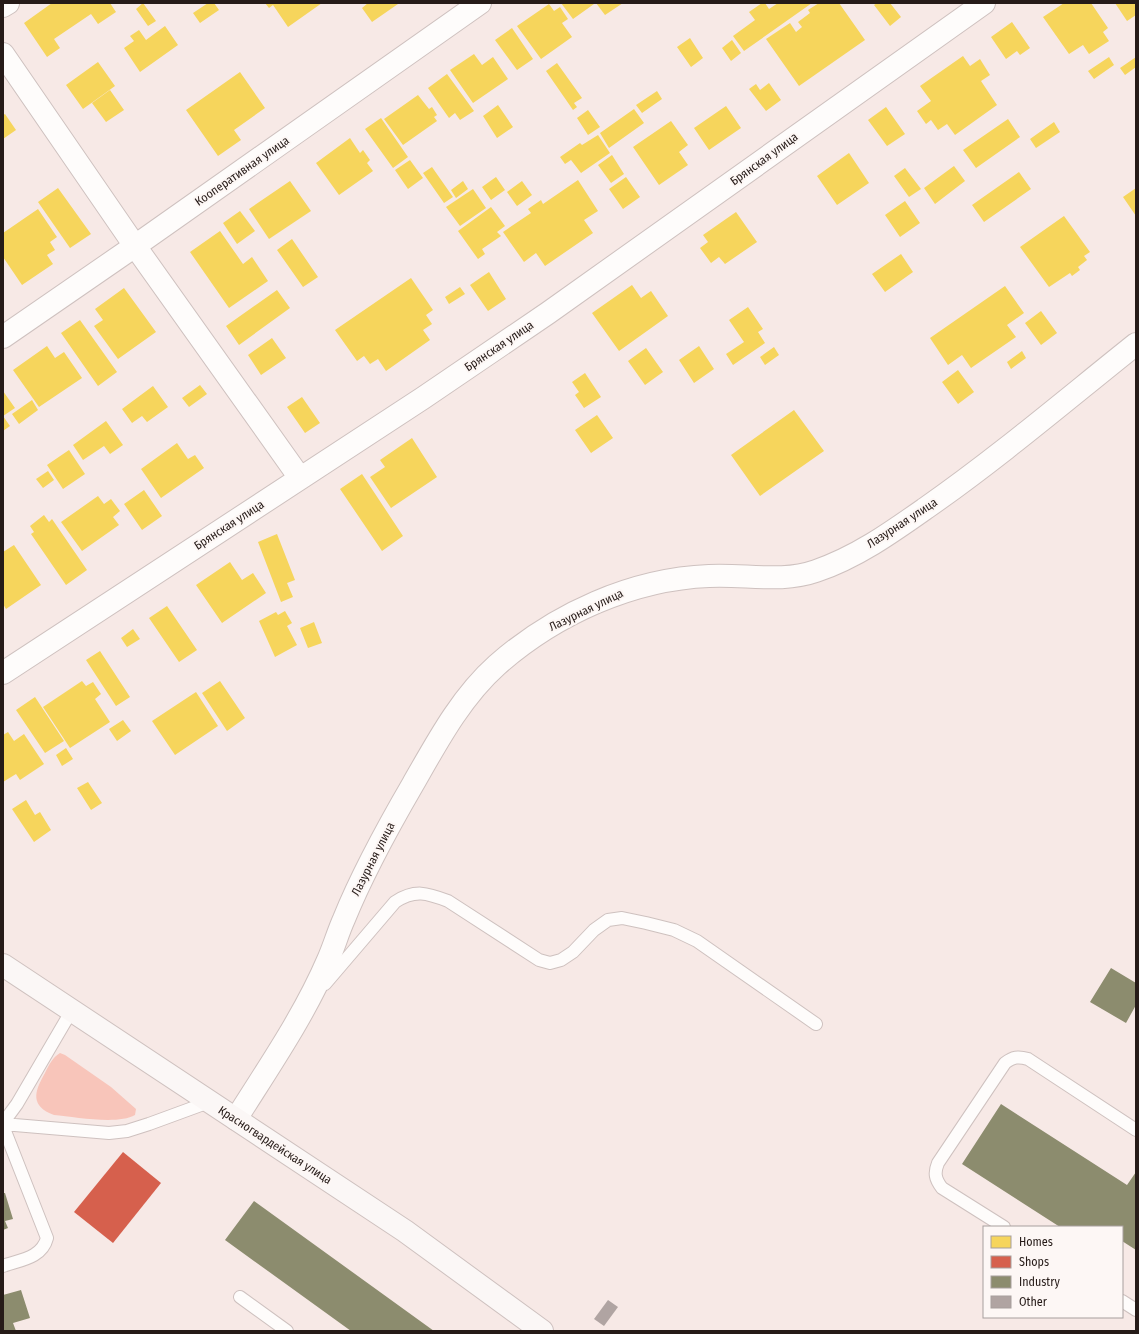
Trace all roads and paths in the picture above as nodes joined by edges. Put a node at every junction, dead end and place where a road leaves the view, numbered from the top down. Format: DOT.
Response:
graph roads {
  1 [pos="8,3"];
  2 [pos="480,3"];
  3 [pos="984,3"];
  4 [pos="3,6"];
  5 [pos="3,54"];
  6 [pos="135,246"];
  7 [pos="3,337"];
  8 [pos="1136,344"];
  9 [pos="300,478"];
  10 [pos="3,673"];
  11 [pos="3,965"];
  12 [pos="72,1010"];
  13 [pos="303,1010"];
  14 [pos="816,1024"];
  15 [pos="209,1102"];
  16 [pos="236,1119"];
  17 [pos="3,1124"];
  18 [pos="1136,1130"];
  19 [pos="1002,1226"];
  20 [pos="3,1266"];
  21 [pos="240,1298"];
  22 [pos="1123,1302"];
  23 [pos="1136,1310"];
  24 [pos="287,1331"];
  25 [pos="542,1331"];
  1 -- 4 [label="street"];
  2 -- 6 [label="street, Кооперативная улица"];
  3 -- 9 [label="street, Брянская улица"];
  5 -- 6 [label="street"];
  6 -- 7 [label="street, Кооперативная улица"];
  6 -- 9 [label="street"];
  8 -- 13 [label="street, Лазурная улица"];
  9 -- 10 [label="street, Брянская улица"];
  11 -- 12 [label="street, Красногвардейская улица"];
  12 -- 15 [label="street, Красногвардейская улица"];
  12 -- 17 [label="lane"];
  13 -- 14 [label="lane"];
  13 -- 16 [label="street, Лазурная улица"];
  15 -- 16 [label="street, Красногвардейская улица"];
  15 -- 17 [label="lane"];
  16 -- 25 [label="street, Красногвардейская улица"];
  17 -- 20 [label="lane"];
  18 -- 19 [label="lane"];
  21 -- 24 [label="lane"];
  22 -- 23 [label="lane"];
}
